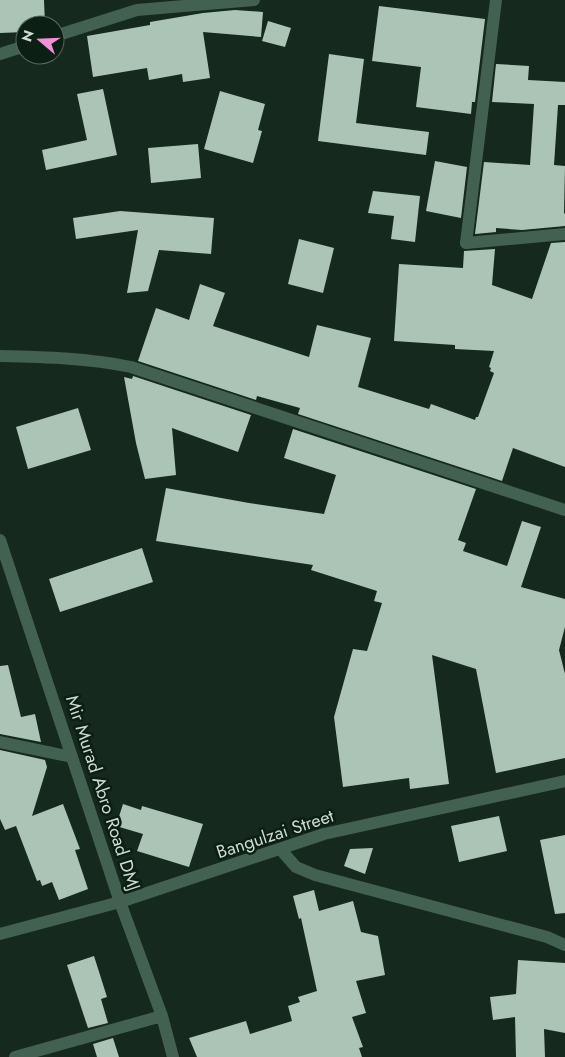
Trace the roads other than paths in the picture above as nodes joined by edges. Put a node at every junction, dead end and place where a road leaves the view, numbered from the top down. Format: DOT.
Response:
graph roads {
  1 [pos="254,0"];
  2 [pos="496,0"];
  3 [pos="65,33"];
  4 [pos="15,49"];
  5 [pos="0,54"];
  6 [pos="565,234"];
  7 [pos="0,356"];
  8 [pos="565,510"];
  9 [pos="0,540"];
  10 [pos="0,742"];
  11 [pos="72,757"];
  12 [pos="565,781"];
  13 [pos="281,850"];
  14 [pos="120,902"];
  15 [pos="0,934"];
  16 [pos="565,945"];
  17 [pos="162,1016"];
  18 [pos="14,1057"];
  19 [pos="173,1057"];
  1 -- 3 [label="street"];
  2 -- 6 [label="street"];
  4 -- 5 [label="street"];
  7 -- 8 [label="street"];
  9 -- 11 [label="street, Mir Murad Abro Road DMJ"];
  10 -- 11 [label="street"];
  11 -- 14 [label="street, Mir Murad Abro Road DMJ"];
  12 -- 13 [label="street, Bangulzai Street"];
  13 -- 14 [label="street, Bangulzai Street"];
  13 -- 16 [label="street"];
  14 -- 15 [label="street, Bangulzai Street"];
  14 -- 17 [label="street, Mir Murad Abro Road DMJ"];
  17 -- 18 [label="street"];
  17 -- 19 [label="street, Mir Murad Abro Road DMJ"];
}
